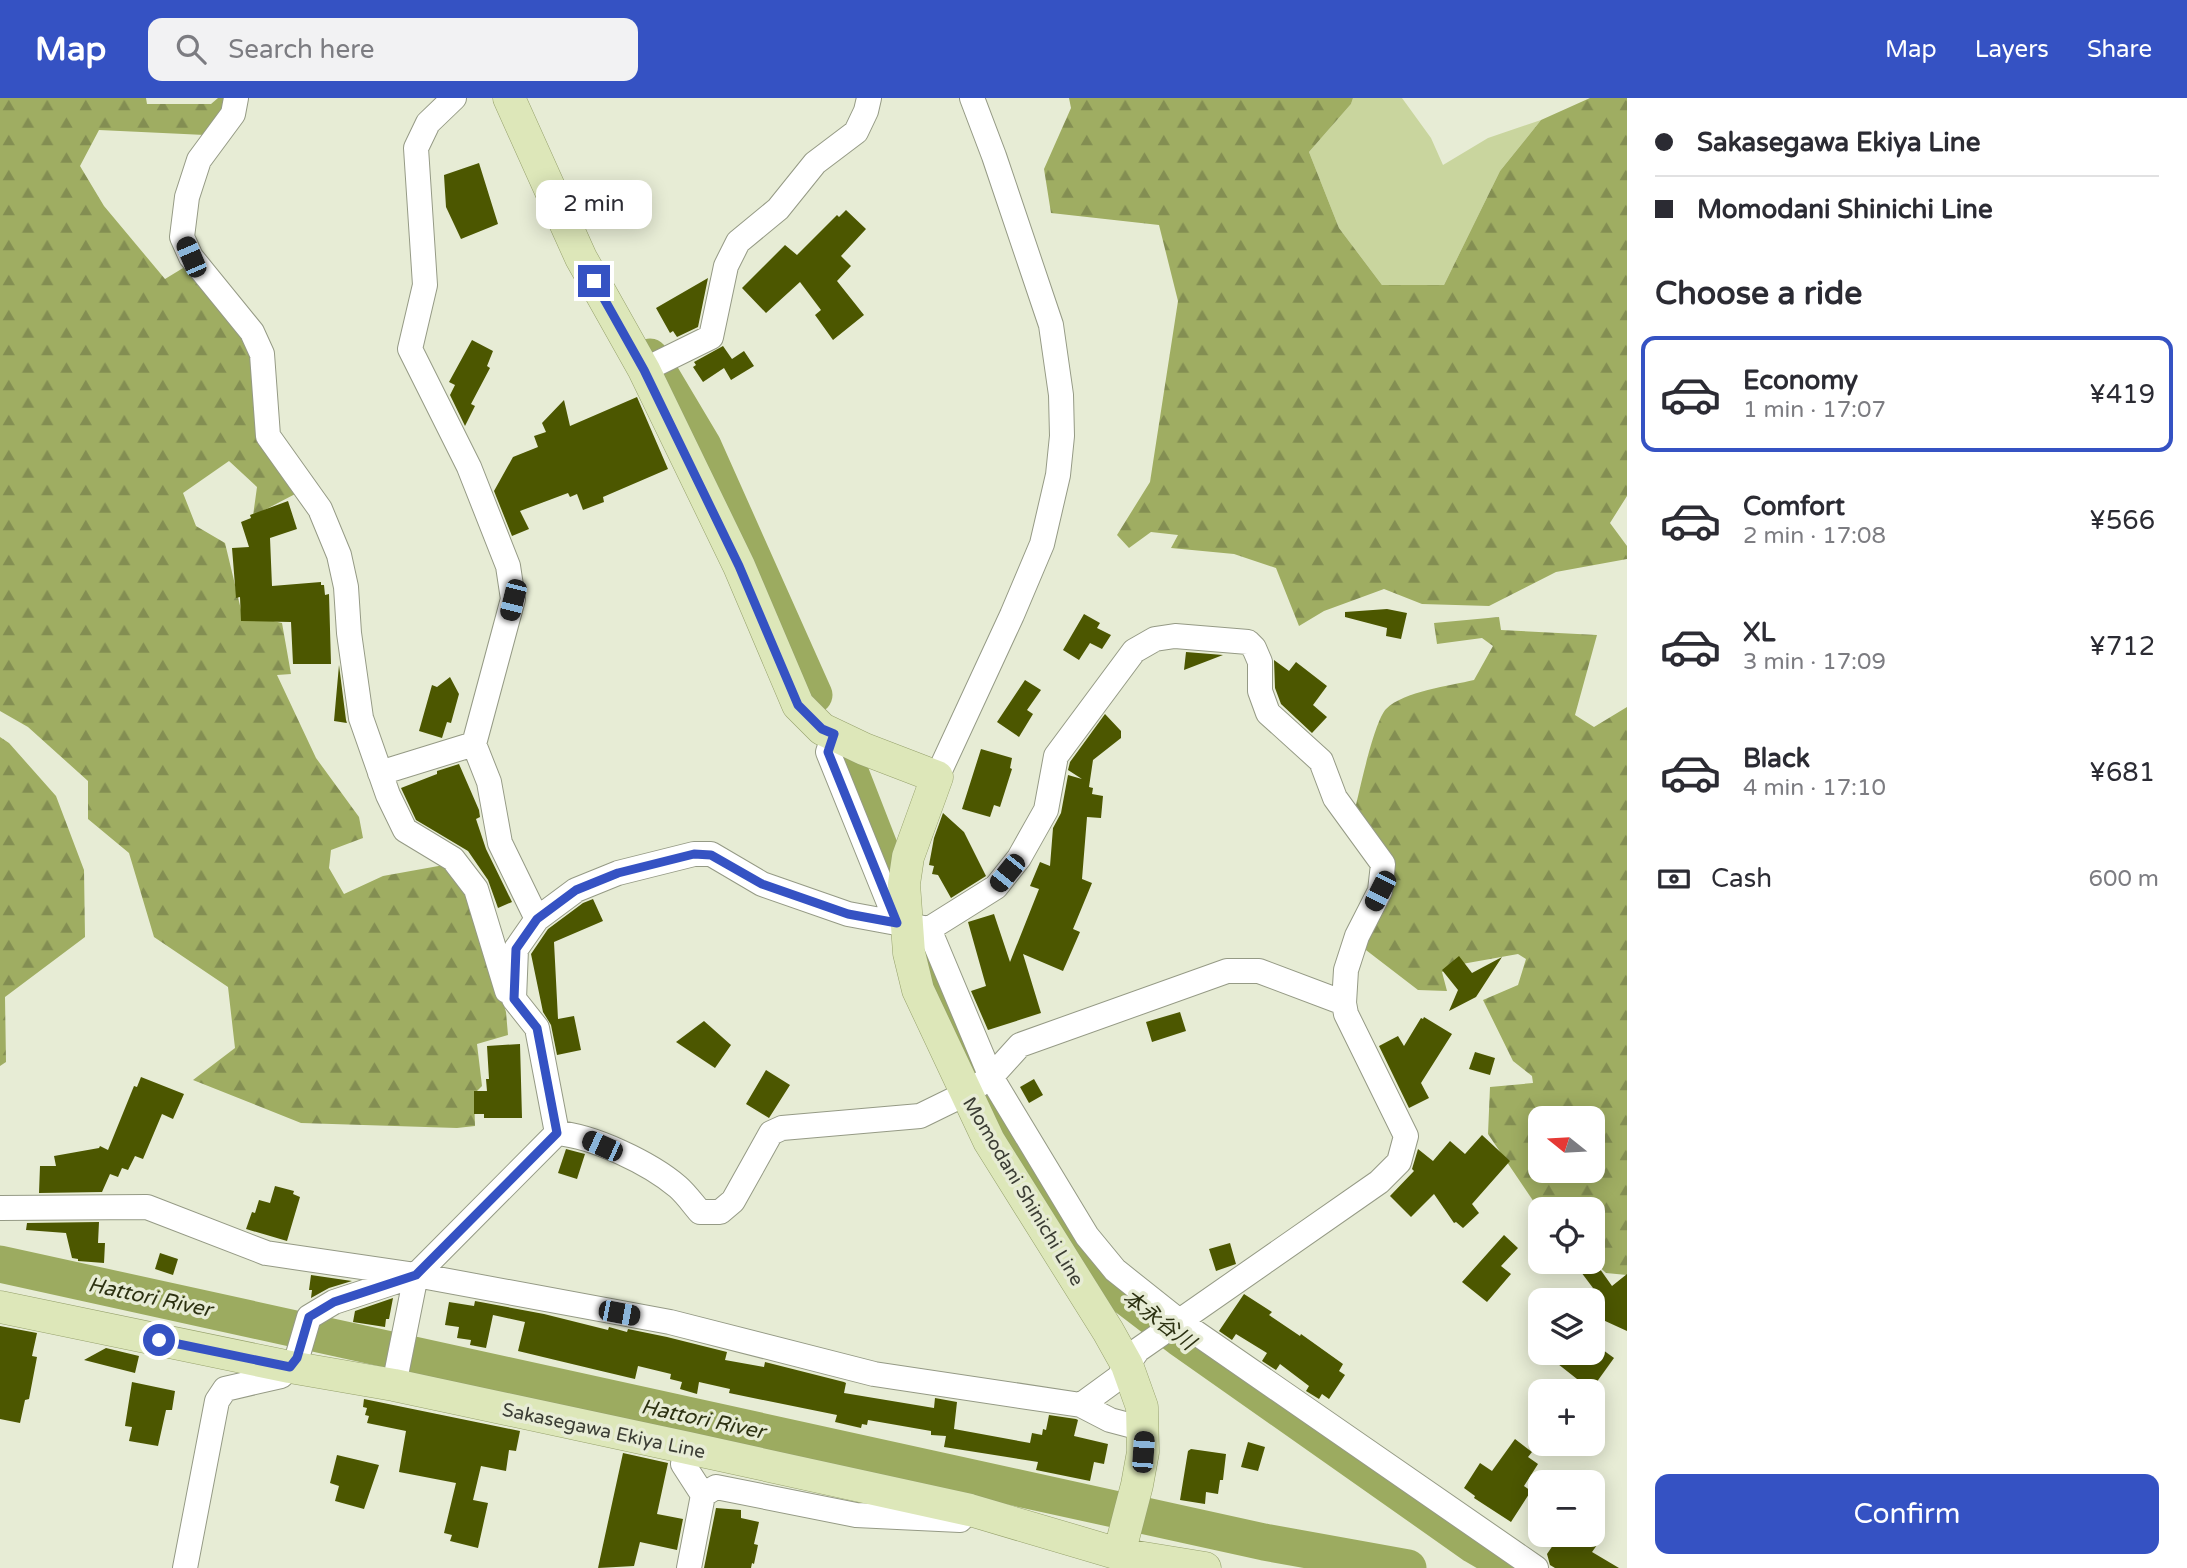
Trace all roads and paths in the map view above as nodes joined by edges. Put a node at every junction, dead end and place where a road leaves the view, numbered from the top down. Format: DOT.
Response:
graph roads {
  1 [pos="236,98"];
  2 [pos="454,98"];
  3 [pos="509,98"];
  4 [pos="869,98"];
  5 [pos="972,98"];
  6 [pos="644,370"];
  7 [pos="834,734"];
  8 [pos="474,744"];
  9 [pos="380,773"];
  10 [pos="937,777"];
  11 [pos="537,919"];
  12 [pos="911,926"];
  13 [pos="514,999"];
  14 [pos="1344,1003"];
  15 [pos="978,1086"];
  16 [pos="557,1133"];
  17 [pos="0,1208"];
  18 [pos="416,1275"];
  19 [pos="0,1307"];
  20 [pos="1179,1321"];
  21 [pos="295,1357"];
  22 [pos="1132,1357"];
  23 [pos="396,1379"];
  24 [pos="1081,1405"];
  25 [pos="1144,1429"];
  26 [pos="688,1448"];
  27 [pos="703,1495"];
  28 [pos="970,1510"];
  29 [pos="1122,1541"];
  30 [pos="185,1568"];
  31 [pos="689,1568"];
  32 [pos="1205,1568"];
  33 [pos="1536,1568"];
  1 -- 9 [label="street"];
  2 -- 8 [label="street"];
  3 -- 6 [label="main road"];
  4 -- 6 [label="street"];
  5 -- 10 [label="street"];
  6 -- 7 [label="main road"];
  7 -- 10 [label="main road"];
  7 -- 12 [label="street"];
  8 -- 9 [label="street"];
  8 -- 11 [label="street"];
  9 -- 13 [label="street"];
  10 -- 12 [label="main road, Momodani Shinichi Line"];
  11 -- 12 [label="street"];
  11 -- 13 [label="street"];
  12 -- 14 [label="street"];
  12 -- 15 [label="main road, Momodani Shinichi Line"];
  13 -- 16 [label="street"];
  14 -- 15 [label="street"];
  14 -- 20 [label="street"];
  15 -- 16 [label="street"];
  15 -- 20 [label="street"];
  15 -- 22 [label="main road, Momodani Shinichi Line"];
  16 -- 18 [label="street"];
  17 -- 18 [label="street"];
  18 -- 21 [label="street"];
  18 -- 23 [label="street"];
  18 -- 24 [label="street"];
  19 -- 21 [label="main road, Sakasegawa Ekiya Line"];
  20 -- 22 [label="street"];
  20 -- 33 [label="street"];
  21 -- 23 [label="main road, Sakasegawa Ekiya Line"];
  21 -- 30 [label="street"];
  22 -- 24 [label="street"];
  22 -- 25 [label="main road, Momodani Shinichi Line"];
  23 -- 26 [label="main road, Sakasegawa Ekiya Line"];
  24 -- 25 [label="street"];
  25 -- 29 [label="main road, Momodani Shinichi Line"];
  26 -- 27 [label="street"];
  26 -- 28 [label="main road, Sakasegawa Ekiya Line"];
  27 -- 28 [label="street"];
  27 -- 31 [label="street"];
  28 -- 29 [label="main road, Sakasegawa Ekiya Line"];
  29 -- 32 [label="main road, Sakasegawa Ekiya Line"];
}
